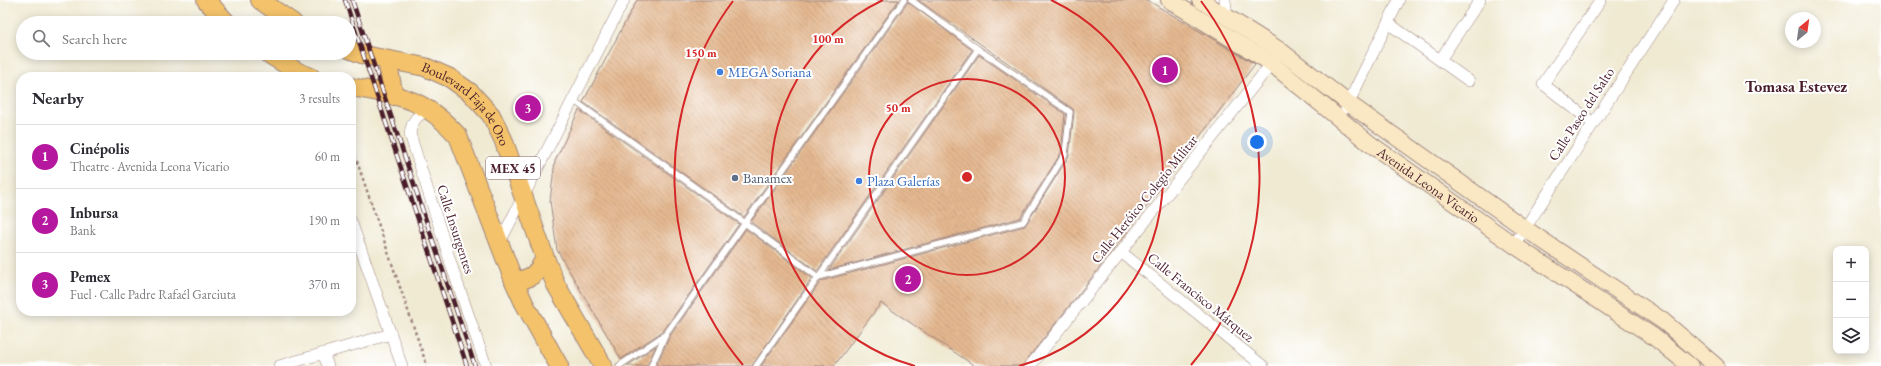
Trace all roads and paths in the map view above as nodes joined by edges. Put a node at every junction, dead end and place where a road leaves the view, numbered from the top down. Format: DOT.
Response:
graph roads {
  1 [pos="206,0"];
  2 [pos="260,0"];
  3 [pos="624,0"];
  4 [pos="904,0"];
  5 [pos="911,0"];
  6 [pos="1169,0"];
  7 [pos="1200,0"];
  8 [pos="1225,0"];
  9 [pos="1399,0"];
  10 [pos="1480,0"];
  11 [pos="1601,0"];
  12 [pos="1674,0"];
  13 [pos="221,16"];
  14 [pos="282,16"];
  15 [pos="1227,17"];
  16 [pos="1388,23"];
  17 [pos="978,49"];
  18 [pos="356,51"];
  19 [pos="1276,57"];
  20 [pos="278,60"];
  21 [pos="387,60"];
  22 [pos="1440,60"];
  23 [pos="298,72"];
  24 [pos="1469,81"];
  25 [pos="356,88"];
  26 [pos="394,96"];
  27 [pos="573,100"];
  28 [pos="1348,103"];
  29 [pos="430,109"];
  30 [pos="1340,119"];
  31 [pos="1593,123"];
  32 [pos="356,159"];
  33 [pos="523,195"];
  34 [pos="744,222"];
  35 [pos="1524,228"];
  36 [pos="356,235"];
  37 [pos="500,242"];
  38 [pos="1514,245"];
  39 [pos="1121,252"];
  40 [pos="545,258"];
  41 [pos="1586,270"];
  42 [pos="818,277"];
  43 [pos="514,281"];
  44 [pos="1575,285"];
  45 [pos="392,334"];
  46 [pos="666,334"];
  47 [pos="323,353"];
  48 [pos="279,366"];
  49 [pos="328,366"];
  50 [pos="402,366"];
  51 [pos="427,366"];
  52 [pos="486,366"];
  53 [pos="559,366"];
  54 [pos="603,366"];
  55 [pos="619,366"];
  56 [pos="651,366"];
  57 [pos="756,366"];
  58 [pos="1030,366"];
  59 [pos="1263,366"];
  60 [pos="1690,366"];
  61 [pos="1716,366"];
  1 -- 13 [label="main road"];
  2 -- 14 [label="main road"];
  3 -- 27 [label="street"];
  4 -- 34 [label="lane"];
  5 -- 17 [label="lane"];
  6 -- 19 [label="street, Avenida Leona Vicario"];
  7 -- 15 [label="street, Avenida Leona Vicario"];
  8 -- 15 [label="street"];
  9 -- 16 [label="street"];
  10 -- 22 [label="street"];
  11 -- 31 [label="street"];
  12 -- 31 [label="street, Calle Paseo del Salto"];
  15 -- 19 [label="street, Avenida Leona Vicario"];
  16 -- 22 [label="street"];
  16 -- 28 [label="street"];
  17 -- 42 [label="lane"];
  17 -- 42 [label="lane"];
  18 -- 21 [label="main road, Boulevard Faja de Oro / MEX 45"];
  19 -- 28 [label="street, Avenida Leona Vicario"];
  19 -- 30 [label="street, Avenida Leona Vicario"];
  19 -- 39 [label="street, Calle Heróico Colegio Militar"];
  20 -- 23 [label="main road"];
  21 -- 26 [label="main road"];
  21 -- 33 [label="main road, Boulevard Faja de Oro / MEX 45"];
  22 -- 24 [label="street"];
  25 -- 26 [label="main road, Boulevard Faja de Oro / MEX 45"];
  26 -- 29 [label="main road, Boulevard Faja de Oro / MEX 45"];
  27 -- 33 [label="street"];
  27 -- 34 [label="lane"];
  28 -- 30 [label="street"];
  28 -- 35 [label="street, Avenida Leona Vicario"];
  29 -- 37 [label="main road, Boulevard Faja de Oro / MEX 45"];
  29 -- 52 [label="street, Calle Insurgentes"];
  30 -- 38 [label="street, Avenida Leona Vicario"];
  31 -- 35 [label="street, Calle Paseo del Salto"];
  32 -- 51 [label="path"];
  33 -- 37 [label="street"];
  33 -- 40 [label="main road, Boulevard Faja de Oro / MEX 45"];
  34 -- 42 [label="lane"];
  34 -- 46 [label="lane"];
  35 -- 38 [label="street, Calle Paseo del Salto"];
  35 -- 41 [label="street, Avenida Leona Vicario"];
  36 -- 45 [label="street"];
  37 -- 43 [label="main road, Boulevard Faja de Oro / MEX 45"];
  38 -- 44 [label="street, Avenida Leona Vicario"];
  39 -- 58 [label="street, Calle Heróico Colegio Militar"];
  39 -- 59 [label="street, Calle Francisco Márquez"];
  40 -- 43 [label="main road"];
  40 -- 54 [label="main road, Boulevard Faja de Oro / MEX 45"];
  41 -- 44 [label="street"];
  41 -- 61 [label="street, Avenida Leona Vicario"];
  42 -- 57 [label="lane"];
  43 -- 53 [label="main road, Boulevard Faja de Oro / MEX 45"];
  44 -- 60 [label="street, Avenida Leona Vicario"];
  45 -- 47 [label="street"];
  45 -- 50 [label="street"];
  46 -- 55 [label="lane"];
  46 -- 56 [label="lane"];
  47 -- 48 [label="street"];
  47 -- 49 [label="street"];
}
